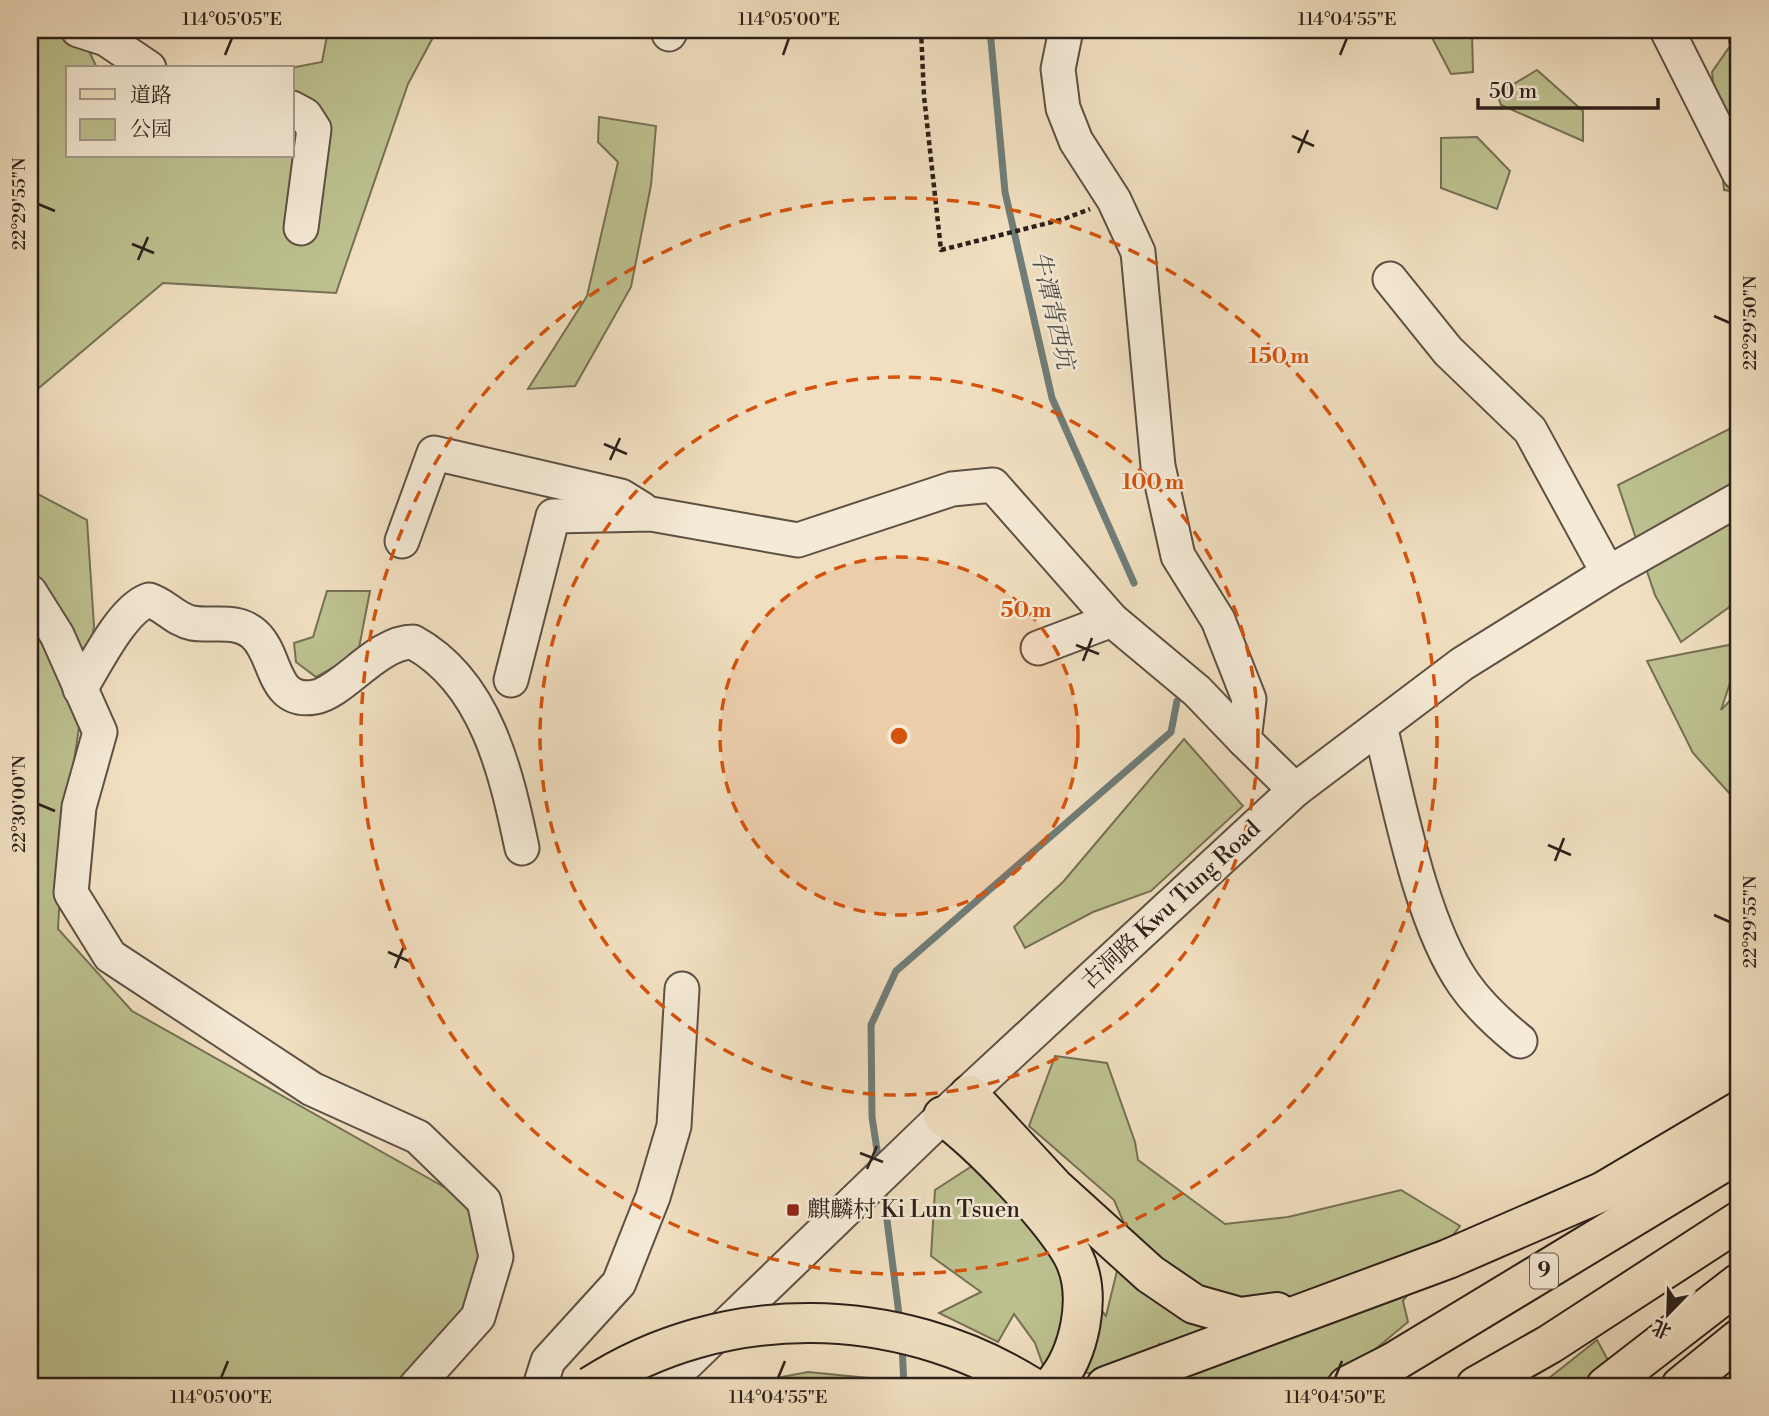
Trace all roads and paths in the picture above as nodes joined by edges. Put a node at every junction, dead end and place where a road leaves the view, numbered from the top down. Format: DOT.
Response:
graph roads {
  1 [pos="78,30"];
  2 [pos="921,30"];
  3 [pos="1066,30"];
  4 [pos="1667,30"];
  5 [pos="146,66"];
  6 [pos="294,109"];
  7 [pos="1739,173"];
  8 [pos="1064,219"];
  9 [pos="301,228"];
  10 [pos="1390,279"];
  11 [pos="1739,499"];
  12 [pos="651,513"];
  13 [pos="401,541"];
  14 [pos="1608,573"];
  15 [pos="30,592"];
  16 [pos="1112,620"];
  17 [pos="1038,648"];
  18 [pos="511,680"];
  19 [pos="80,689"];
  20 [pos="1380,726"];
  21 [pos="1244,740"];
  22 [pos="1295,790"];
  23 [pos="522,848"];
  24 [pos="682,989"];
  25 [pos="1520,1041"];
  26 [pos="956,1105"];
  27 [pos="1739,1111"];
  28 [pos="1739,1153"];
  29 [pos="1739,1221"];
  30 [pos="1739,1283"];
  31 [pos="1314,1308"];
  32 [pos="1739,1339"];
  33 [pos="1653,1350"];
  34 [pos="416,1386"];
  35 [pos="540,1386"];
  36 [pos="591,1386"];
  37 [pos="663,1386"];
  38 [pos="1030,1386"];
  39 [pos="1052,1386"];
  40 [pos="1106,1386"];
  41 [pos="1347,1386"];
  42 [pos="1476,1386"];
  43 [pos="1605,1386"];
  44 [pos="1612,1386"];
  45 [pos="1681,1386"];
  1 -- 5 [label="street"];
  2 -- 8 [label="path"];
  3 -- 21 [label="street"];
  4 -- 7 [label="street"];
  6 -- 9 [label="street"];
  10 -- 14 [label="street"];
  11 -- 14 [label="street, 古洞路 Kwu Tung Road"];
  12 -- 13 [label="street"];
  12 -- 16 [label="street"];
  12 -- 18 [label="street"];
  14 -- 20 [label="street, 古洞路 Kwu Tung Road"];
  15 -- 19 [label="street"];
  16 -- 17 [label="street"];
  16 -- 21 [label="street"];
  19 -- 23 [label="street"];
  19 -- 34 [label="street"];
  20 -- 22 [label="street, 古洞路 Kwu Tung Road"];
  20 -- 25 [label="street"];
  21 -- 22 [label="street"];
  22 -- 26 [label="street, 古洞路 Kwu Tung Road"];
  24 -- 35 [label="street"];
  26 -- 31 [label="main road"];
  26 -- 37 [label="street, 古洞路 Kwu Tung Road"];
  26 -- 39 [label="main road"];
  27 -- 31 [label="main road"];
  28 -- 41 [label="main road, 9"];
  29 -- 42 [label="main road"];
  30 -- 33 [label="main road"];
  31 -- 40 [label="main road"];
  32 -- 45 [label="main road"];
  33 -- 43 [label="main road"];
  33 -- 44 [label="main road"];
  36 -- 38 [label="main road, bridge"];
}
